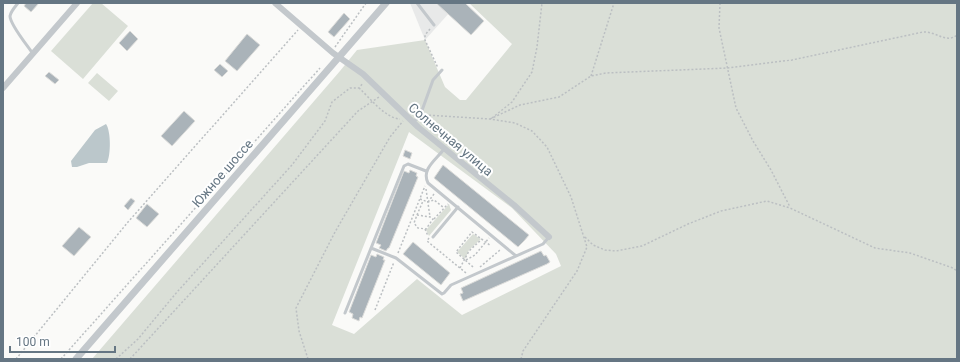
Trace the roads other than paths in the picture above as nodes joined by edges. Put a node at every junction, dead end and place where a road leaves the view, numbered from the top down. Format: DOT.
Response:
graph roads {
  1 [pos="18,3"];
  2 [pos="77,3"];
  3 [pos="275,3"];
  4 [pos="386,3"];
  5 [pos="417,3"];
  6 [pos="434,25"];
  7 [pos="33,54"];
  8 [pos="336,55"];
  9 [pos="442,70"];
  10 [pos="3,88"];
  11 [pos="413,122"];
  12 [pos="444,149"];
  13 [pos="426,171"];
  14 [pos="458,207"];
  15 [pos="433,235"];
  16 [pos="549,238"];
  17 [pos="371,248"];
  18 [pos="516,256"];
  19 [pos="345,313"];
  20 [pos="76,359"];
  1 -- 7 [label="lane"];
  2 -- 7 [label="street"];
  3 -- 8 [label="street, Солнечная улица"];
  4 -- 8 [label="street, Южное шоссе"];
  5 -- 6 [label="lane"];
  7 -- 10 [label="street"];
  8 -- 11 [label="street, Солнечная улица"];
  8 -- 20 [label="street, Южное шоссе"];
  9 -- 11 [label="lane"];
  11 -- 12 [label="street, Солнечная улица"];
  12 -- 13 [label="lane"];
  12 -- 16 [label="street, Солнечная улица"];
  13 -- 14 [label="lane"];
  13 -- 17 [label="lane"];
  14 -- 15 [label="lane"];
  14 -- 18 [label="lane"];
  16 -- 18 [label="lane"];
  17 -- 18 [label="lane"];
  17 -- 19 [label="lane"];
}
